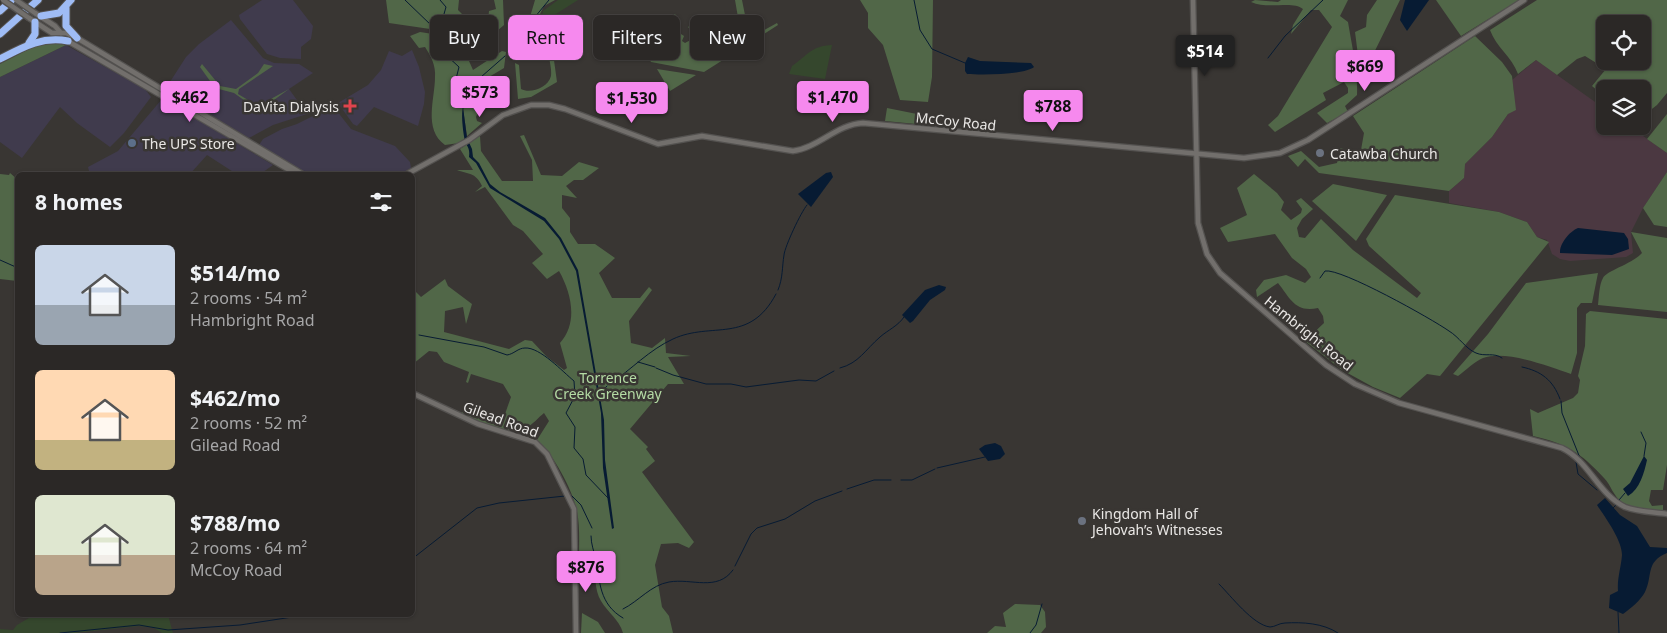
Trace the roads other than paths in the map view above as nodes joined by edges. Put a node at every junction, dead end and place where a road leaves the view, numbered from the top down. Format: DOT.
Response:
graph roads {
  1 [pos="3,0"];
  2 [pos="8,0"];
  3 [pos="14,0"];
  4 [pos="34,0"];
  5 [pos="38,0"];
  6 [pos="71,0"];
  7 [pos="1194,0"];
  8 [pos="1524,0"];
  9 [pos="0,7"];
  10 [pos="66,8"];
  11 [pos="0,11"];
  12 [pos="38,15"];
  13 [pos="32,20"];
  14 [pos="0,30"];
  15 [pos="0,34"];
  16 [pos="62,34"];
  17 [pos="77,38"];
  18 [pos="68,42"];
  19 [pos="29,44"];
  20 [pos="88,52"];
  21 [pos="106,55"];
  22 [pos="0,59"];
  23 [pos="205,121"];
  24 [pos="224,126"];
  25 [pos="1197,154"];
  26 [pos="293,172"];
  27 [pos="299,172"];
  28 [pos="411,172"];
  29 [pos="415,394"];
  30 [pos="1667,514"];
  31 [pos="576,633"];
  1 -- 13 [label="main road, bridge"];
  2 -- 9 [label="highway"];
  3 -- 11 [label="highway"];
  3 -- 12 [label="main road, bridge"];
  4 -- 14 [label="highway"];
  5 -- 15 [label="highway"];
  6 -- 10 [label="highway"];
  7 -- 25 [label="main road, Hambright Road"];
  8 -- 25 [label="main road, McCoy Road"];
  10 -- 12 [label="highway"];
  10 -- 17 [label="highway"];
  12 -- 16 [label="main road"];
  13 -- 16 [label="main road"];
  13 -- 19 [label="highway"];
  16 -- 17 [label="main road"];
  16 -- 18 [label="main road"];
  17 -- 21 [label="main road"];
  18 -- 19 [label="highway"];
  18 -- 20 [label="main road"];
  19 -- 22 [label="highway"];
  20 -- 21 [label="main road"];
  20 -- 23 [label="main road"];
  21 -- 24 [label="main road"];
  23 -- 24 [label="main road"];
  23 -- 26 [label="main road"];
  24 -- 27 [label="main road"];
  25 -- 28 [label="main road, McCoy Road"];
  25 -- 30 [label="main road, Hambright Road"];
  29 -- 31 [label="main road, Gilead Road"];
}
